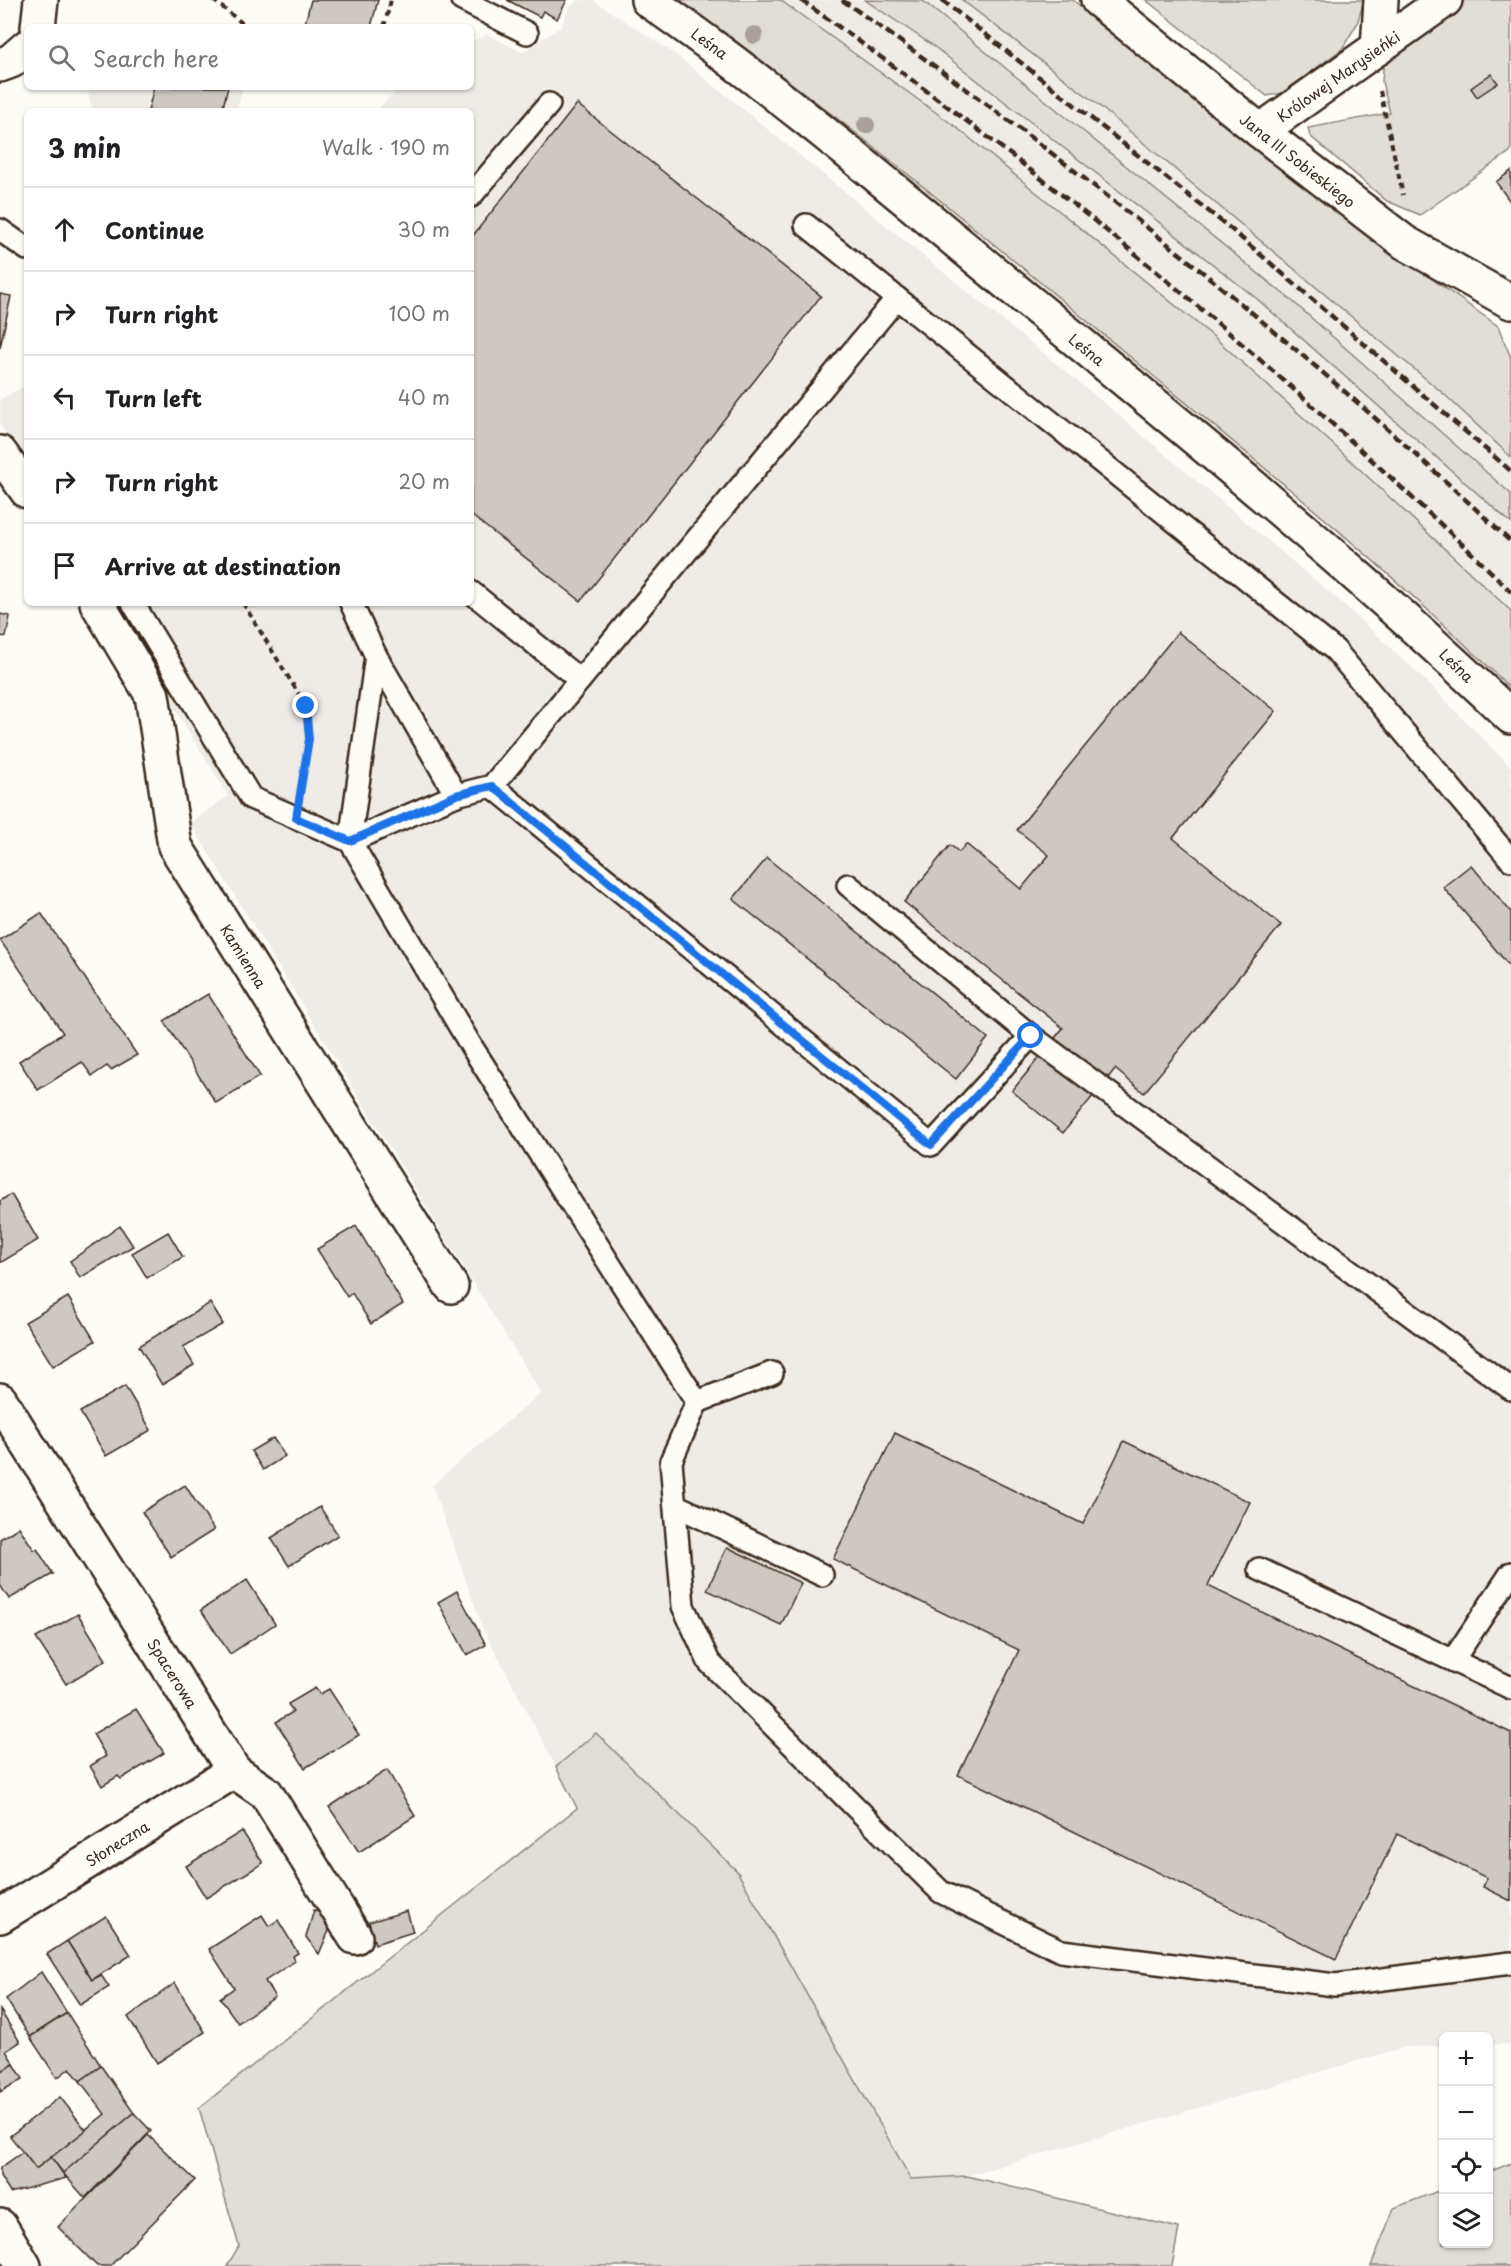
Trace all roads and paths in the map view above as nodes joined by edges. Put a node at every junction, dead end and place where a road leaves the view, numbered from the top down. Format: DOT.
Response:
graph roads {
  1 [pos="41,0"];
  2 [pos="213,0"];
  3 [pos="391,0"];
  4 [pos="462,0"];
  5 [pos="648,0"];
  6 [pos="1098,0"];
  7 [pos="1381,0"];
  8 [pos="1445,0"];
  9 [pos="38,24"];
  10 [pos="243,24"];
  11 [pos="385,24"];
  12 [pos="527,33"];
  13 [pos="1378,48"];
  14 [pos="24,49"];
  15 [pos="0,65"];
  16 [pos="549,104"];
  17 [pos="1260,131"];
  18 [pos="474,192"];
  19 [pos="1406,206"];
  20 [pos="806,225"];
  21 [pos="0,230"];
  22 [pos="24,247"];
  23 [pos="897,298"];
  24 [pos="1511,302"];
  25 [pos="0,453"];
  26 [pos="24,487"];
  27 [pos="474,594"];
  28 [pos="99,606"];
  29 [pos="135,606"];
  30 [pos="245,606"];
  31 [pos="352,606"];
  32 [pos="376,656"];
  33 [pos="580,680"];
  34 [pos="1511,717"];
  35 [pos="492,786"];
  36 [pos="456,795"];
  37 [pos="296,818"];
  38 [pos="350,841"];
  39 [pos="1511,860"];
  40 [pos="848,885"];
  41 [pos="1031,1036"];
  42 [pos="451,1286"];
  43 [pos="772,1373"];
  44 [pos="1511,1389"];
  45 [pos="0,1400"];
  46 [pos="698,1402"];
  47 [pos="675,1505"];
  48 [pos="1259,1569"];
  49 [pos="1511,1573"];
  50 [pos="822,1575"];
  51 [pos="1453,1660"];
  52 [pos="1511,1688"];
  53 [pos="234,1771"];
  54 [pos="0,1916"];
  55 [pos="355,1937"];
  56 [pos="1511,1963"];
  1 -- 9 [label="street"];
  2 -- 10 [label="path"];
  3 -- 11 [label="path"];
  4 -- 12 [label="lane"];
  5 -- 34 [label="street, Leśna"];
  6 -- 17 [label="street, Jana III Sobieskiego"];
  7 -- 13 [label="street"];
  8 -- 13 [label="street, Królowej Marysieńki"];
  13 -- 17 [label="street, Królowej Marysieńki"];
  13 -- 19 [label="path"];
  14 -- 15 [label="street"];
  16 -- 18 [label="lane"];
  17 -- 24 [label="street, Jana III Sobieskiego"];
  20 -- 23 [label="lane"];
  21 -- 22 [label="lane"];
  23 -- 33 [label="lane"];
  23 -- 39 [label="lane"];
  25 -- 26 [label="street"];
  27 -- 33 [label="lane"];
  28 -- 42 [label="street, Kamienna"];
  29 -- 37 [label="lane"];
  30 -- 37 [label="path"];
  31 -- 32 [label="lane"];
  32 -- 36 [label="lane"];
  32 -- 38 [label="lane"];
  33 -- 35 [label="lane"];
  35 -- 36 [label="lane"];
  35 -- 41 [label="lane"];
  36 -- 38 [label="lane"];
  37 -- 38 [label="lane"];
  38 -- 46 [label="lane"];
  40 -- 41 [label="lane"];
  41 -- 44 [label="lane"];
  43 -- 46 [label="lane"];
  45 -- 53 [label="street, Spacerowa"];
  46 -- 47 [label="lane"];
  47 -- 50 [label="lane"];
  47 -- 56 [label="lane"];
  48 -- 51 [label="lane"];
  49 -- 51 [label="lane"];
  51 -- 52 [label="lane"];
  53 -- 54 [label="street, Słoneczna"];
  53 -- 55 [label="street, Spacerowa"];
}
